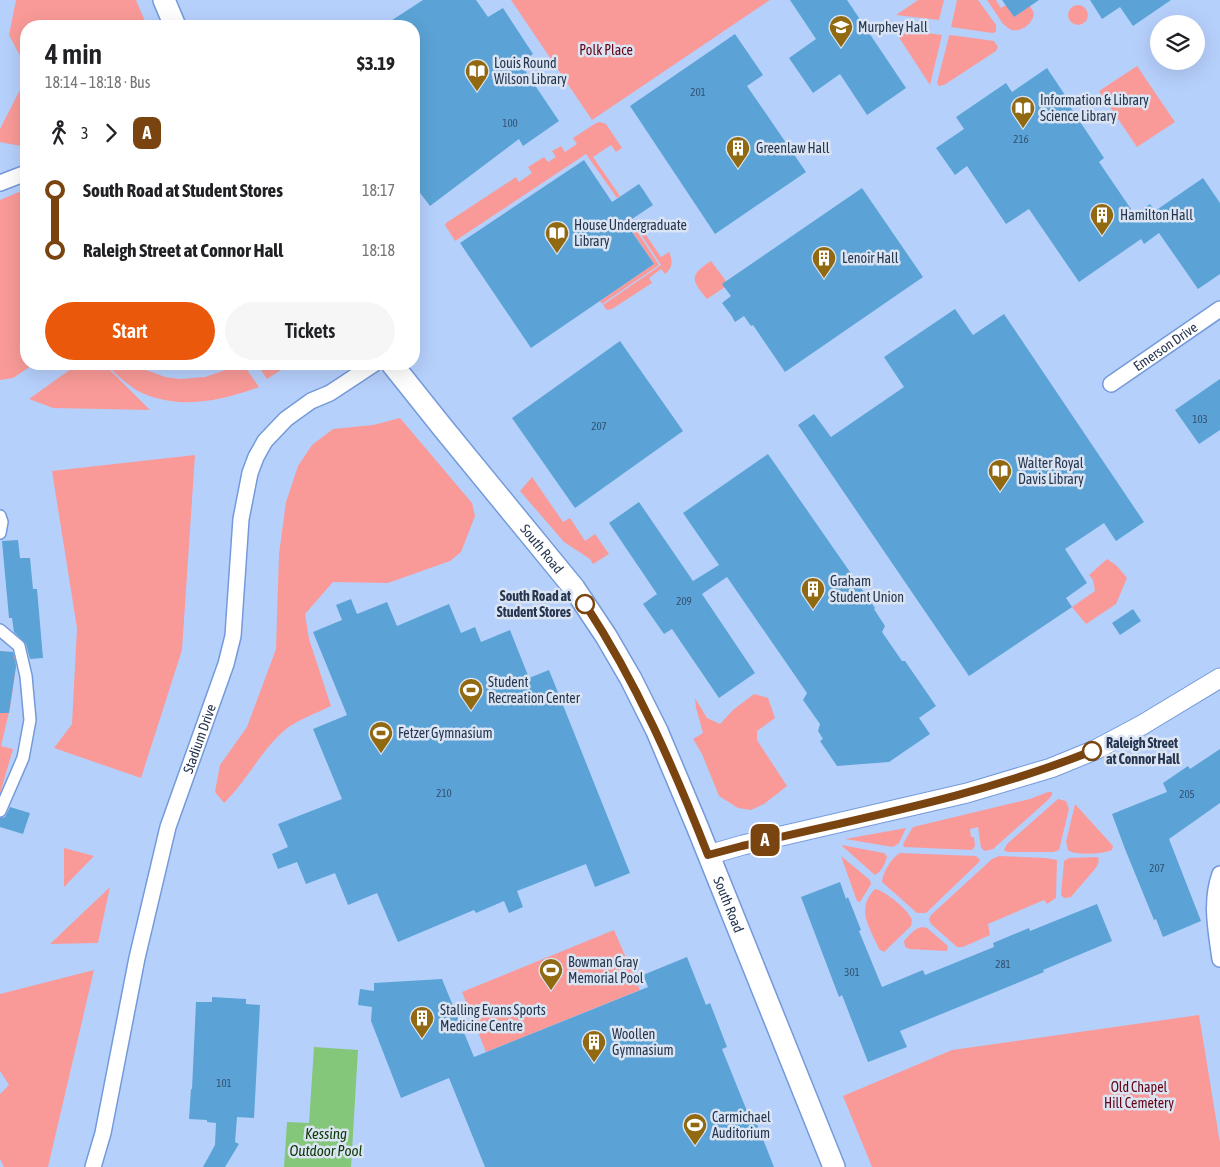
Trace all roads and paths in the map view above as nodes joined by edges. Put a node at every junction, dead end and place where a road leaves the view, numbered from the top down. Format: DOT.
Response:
graph roads {
  1 [pos="164,0"];
  2 [pos="172,20"];
  3 [pos="20,175"];
  4 [pos="0,183"];
  5 [pos="1220,308"];
  6 [pos="365,370"];
  7 [pos="397,370"];
  8 [pos="1111,384"];
  9 [pos="0,516"];
  10 [pos="0,533"];
  11 [pos="0,630"];
  12 [pos="1220,678"];
  13 [pos="0,811"];
  14 [pos="708,855"];
  15 [pos="1220,874"];
  16 [pos="1220,959"];
  17 [pos="93,1167"];
  18 [pos="834,1167"];
  1 -- 2 [label="main road"];
  3 -- 4 [label="street"];
  5 -- 8 [label="street, Emerson Drive"];
  6 -- 17 [label="street, Stadium Drive"];
  7 -- 14 [label="main road, South Road"];
  9 -- 10 [label="street"];
  11 -- 13 [label="street"];
  12 -- 14 [label="street"];
  14 -- 18 [label="main road, South Road"];
  15 -- 16 [label="street"];
}
